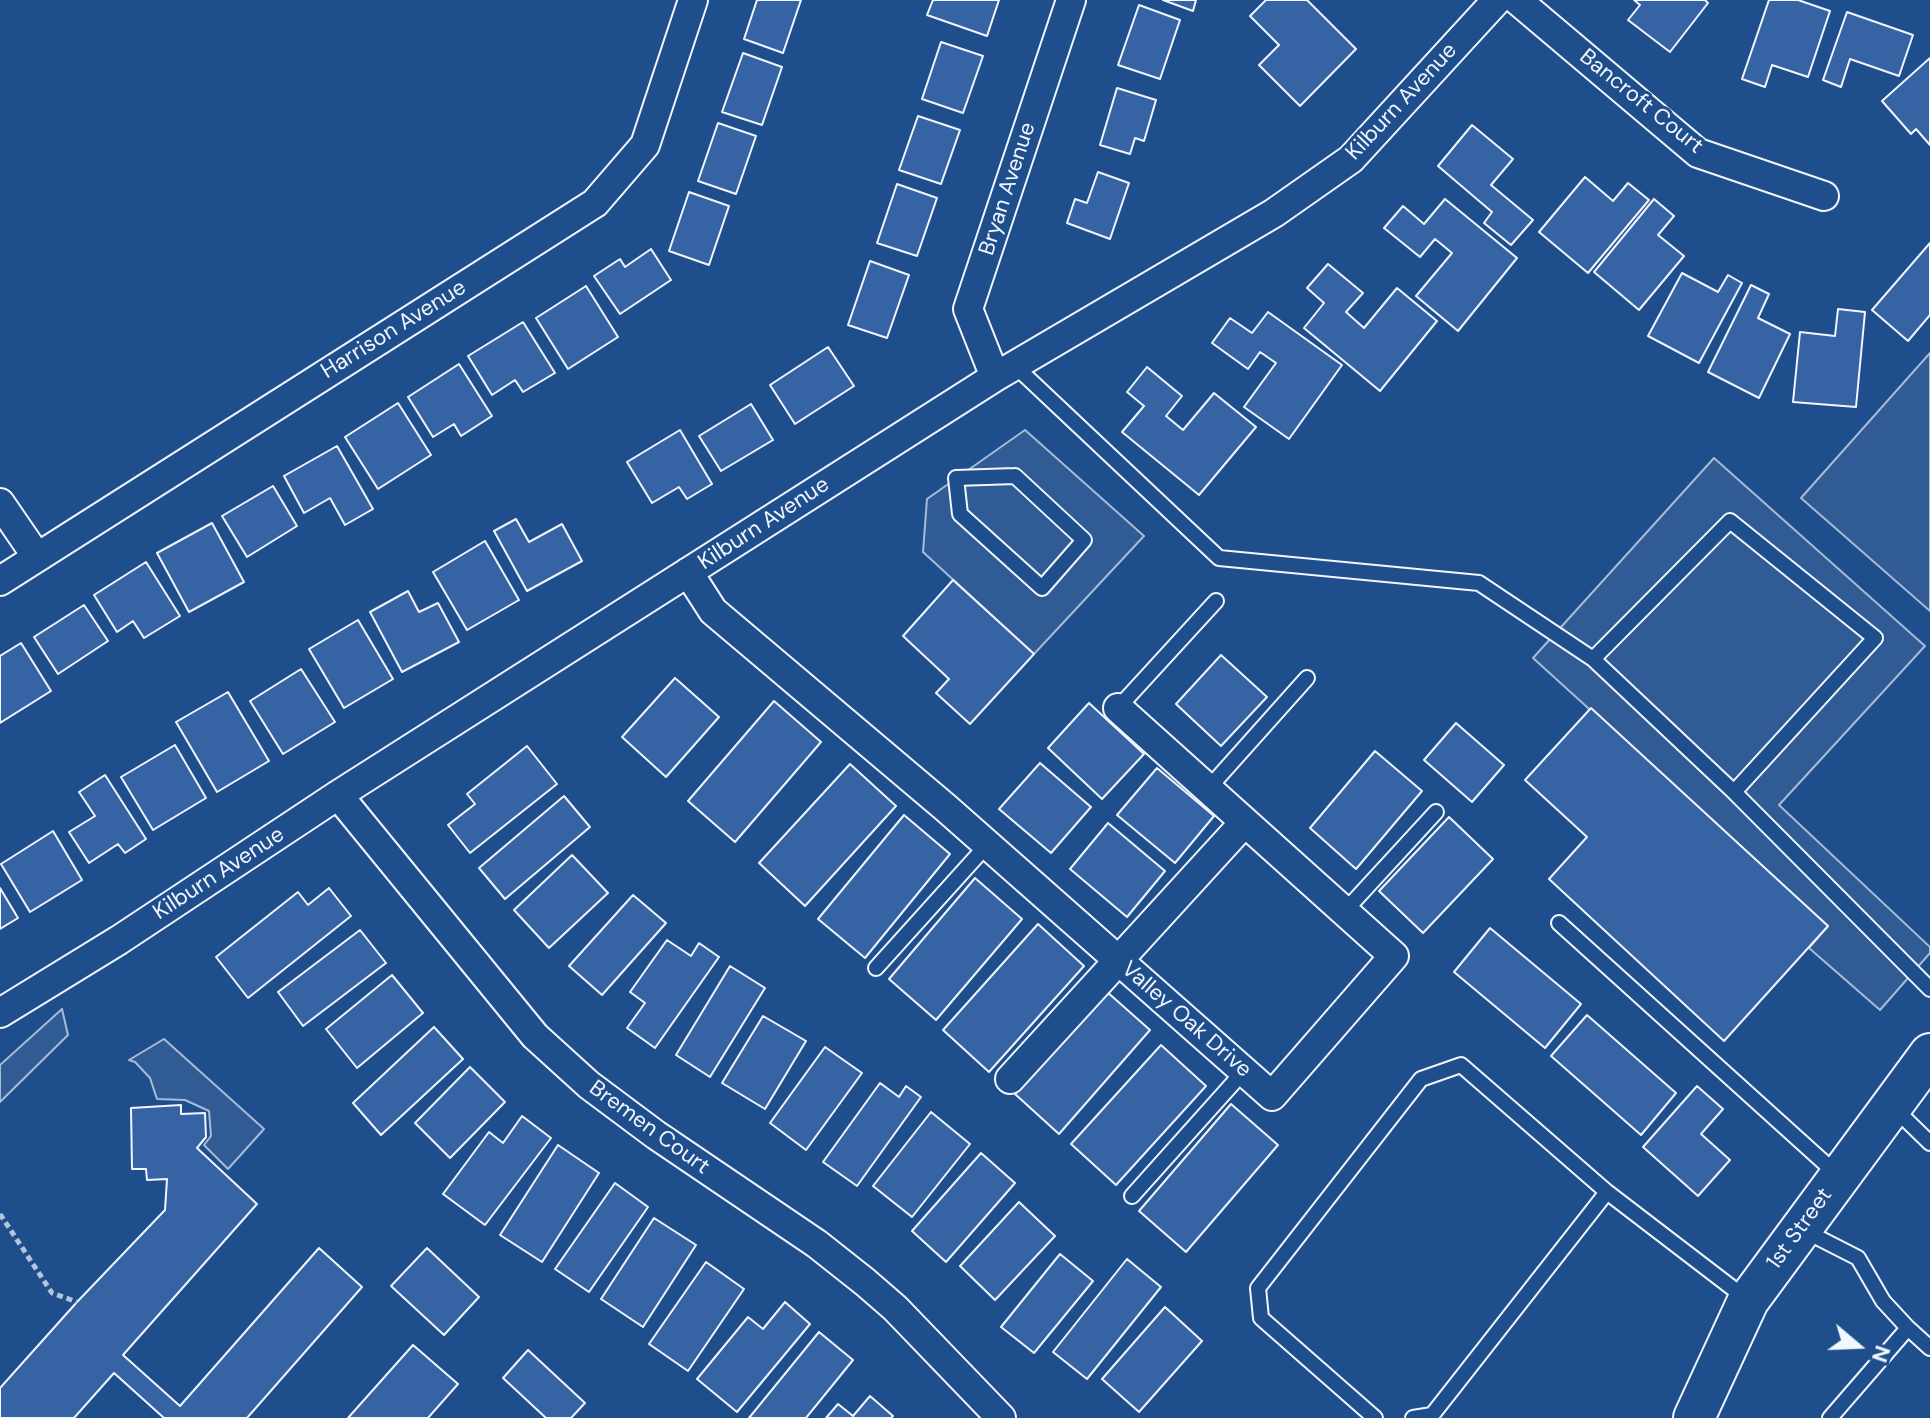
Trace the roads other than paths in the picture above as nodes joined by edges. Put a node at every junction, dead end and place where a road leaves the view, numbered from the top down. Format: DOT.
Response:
graph roads {
  1 [pos="693,0"];
  2 [pos="1071,0"];
  3 [pos="1497,0"];
  4 [pos="1517,0"];
  5 [pos="1824,196"];
  6 [pos="1004,371"];
  7 [pos="956,478"];
  8 [pos="0,503"];
  9 [pos="37,557"];
  10 [pos="688,572"];
  11 [pos="0,581"];
  12 [pos="1216,601"];
  13 [pos="1593,659"];
  14 [pos="1307,678"];
  15 [pos="1118,708"];
  16 [pos="1207,790"];
  17 [pos="1734,792"];
  18 [pos="338,795"];
  19 [pos="1436,812"];
  20 [pos="1244,823"];
  21 [pos="987,845"];
  22 [pos="1344,912"];
  23 [pos="1559,923"];
  24 [pos="1118,960"];
  25 [pos="876,968"];
  26 [pos="1930,989"];
  27 [pos="0,1013"];
  28 [pos="1930,1054"];
  29 [pos="1244,1071"];
  30 [pos="1010,1079"];
  31 [pos="1892,1105"];
  32 [pos="1930,1143"];
  33 [pos="1839,1176"];
  34 [pos="1607,1192"];
  35 [pos="1132,1196"];
  36 [pos="1800,1229"];
  37 [pos="1748,1301"];
  38 [pos="1908,1328"];
  39 [pos="1930,1348"];
  40 [pos="1001,1418"];
  41 [pos="1375,1418"];
  42 [pos="1413,1418"];
  43 [pos="1694,1418"];
  44 [pos="1830,1418"];
  1 -- 9 [label="street, Harrison Avenue"];
  2 -- 6 [label="street, Bryan Avenue"];
  3 -- 6 [label="street, Kilburn Avenue"];
  4 -- 5 [label="street, Bancroft Court"];
  6 -- 10 [label="street, Kilburn Avenue"];
  6 -- 13 [label="lane"];
  7 -- 7 [label="lane"];
  8 -- 9 [label="street"];
  9 -- 11 [label="street, Harrison Avenue"];
  10 -- 18 [label="street, Kilburn Avenue"];
  10 -- 21 [label="street, Valley Oak Drive"];
  12 -- 15 [label="lane"];
  13 -- 17 [label="lane"];
  13 -- 17 [label="lane"];
  14 -- 16 [label="lane"];
  15 -- 16 [label="street, Valley Oak Drive"];
  16 -- 20 [label="street, Valley Oak Drive"];
  17 -- 26 [label="lane"];
  18 -- 27 [label="street, Kilburn Avenue"];
  18 -- 40 [label="street, Bremen Court"];
  19 -- 22 [label="lane"];
  20 -- 22 [label="street, Valley Oak Drive"];
  20 -- 24 [label="street"];
  21 -- 24 [label="street, Valley Oak Drive"];
  21 -- 25 [label="lane"];
  22 -- 29 [label="street, Valley Oak Drive"];
  23 -- 33 [label="lane"];
  24 -- 29 [label="street, Valley Oak Drive"];
  24 -- 30 [label="street"];
  28 -- 31 [label="main road, 1st Street"];
  29 -- 35 [label="lane"];
  31 -- 32 [label="lane"];
  31 -- 33 [label="main road, 1st Street"];
  33 -- 36 [label="main road, 1st Street"];
  34 -- 37 [label="lane"];
  34 -- 41 [label="lane"];
  34 -- 42 [label="lane"];
  36 -- 37 [label="main road, 1st Street"];
  36 -- 38 [label="lane"];
  37 -- 43 [label="main road, 1st Street"];
  38 -- 39 [label="lane"];
  38 -- 44 [label="lane"];
}
